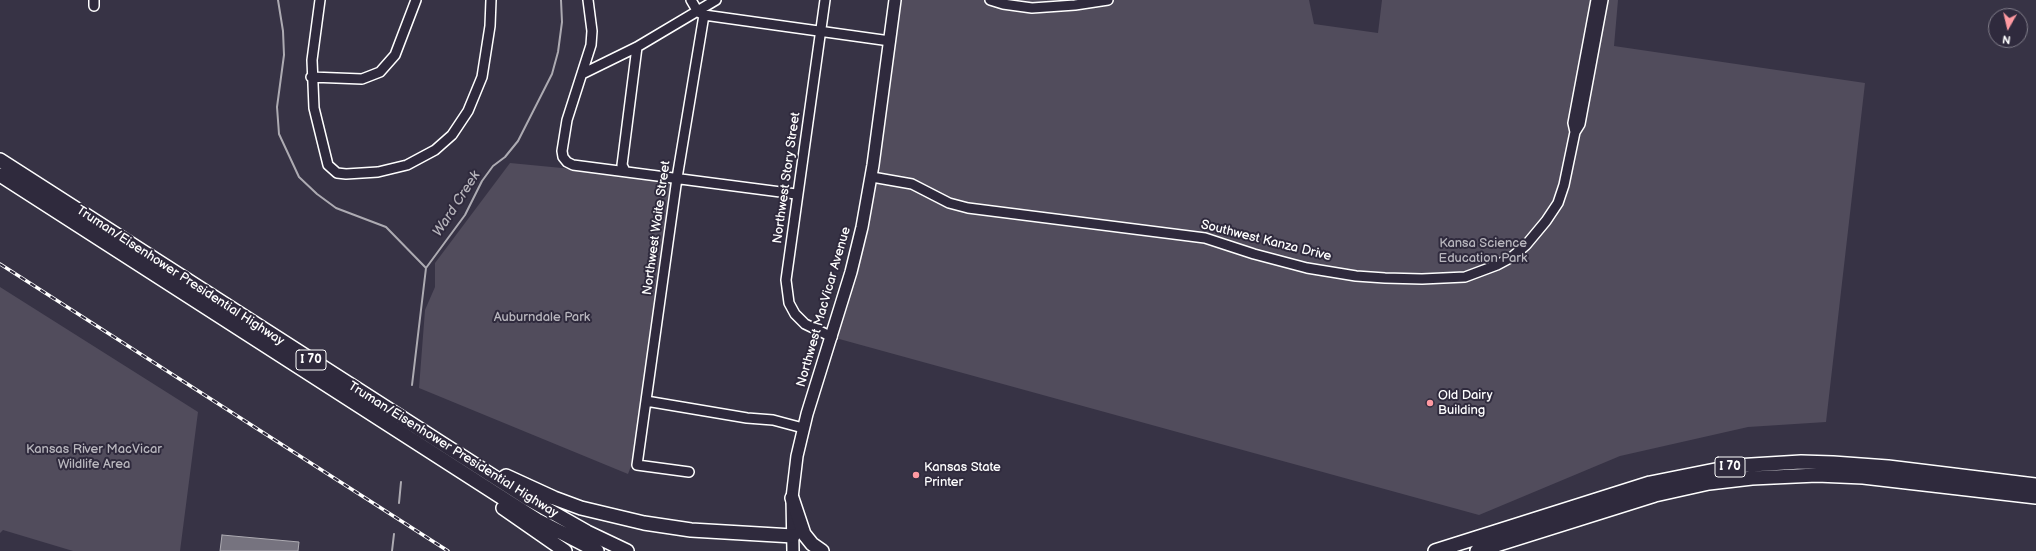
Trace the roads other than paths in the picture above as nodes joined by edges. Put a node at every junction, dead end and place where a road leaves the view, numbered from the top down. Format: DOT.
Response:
graph roads {
  1 [pos="320,0"];
  2 [pos="416,0"];
  3 [pos="491,0"];
  4 [pos="588,0"];
  5 [pos="691,0"];
  6 [pos="716,0"];
  7 [pos="825,0"];
  8 [pos="895,0"];
  9 [pos="990,0"];
  10 [pos="1108,0"];
  11 [pos="1596,0"];
  12 [pos="1603,0"];
  13 [pos="701,13"];
  14 [pos="821,31"];
  15 [pos="890,40"];
  16 [pos="637,47"];
  17 [pos="582,74"];
  18 [pos="311,77"];
  19 [pos="1575,132"];
  20 [pos="0,160"];
  21 [pos="625,172"];
  22 [pos="0,175"];
  23 [pos="872,177"];
  24 [pos="677,178"];
  25 [pos="796,194"];
  26 [pos="832,336"];
  27 [pos="646,401"];
  28 [pos="803,428"];
  29 [pos="409,438"];
  30 [pos="444,445"];
  31 [pos="689,472"];
  32 [pos="1915,483"];
  33 [pos="2036,484"];
  34 [pos="2036,497"];
  35 [pos="792,498"];
  36 [pos="2036,506"];
  37 [pos="793,536"];
  38 [pos="565,551"];
  39 [pos="598,551"];
  40 [pos="627,551"];
  41 [pos="793,551"];
  42 [pos="805,551"];
  43 [pos="822,551"];
  44 [pos="1435,551"];
  45 [pos="1477,551"];
  1 -- 18 [label="street"];
  2 -- 18 [label="street"];
  3 -- 18 [label="street"];
  4 -- 17 [label="street"];
  5 -- 13 [label="street"];
  6 -- 13 [label="street"];
  7 -- 14 [label="street, Northwest Story Street"];
  8 -- 15 [label="main road, Northwest MacVicar Avenue"];
  9 -- 10 [label="street"];
  11 -- 19 [label="street, Southwest Kanza Drive"];
  12 -- 19 [label="street, Southwest Kanza Drive"];
  13 -- 14 [label="street"];
  13 -- 16 [label="street"];
  13 -- 24 [label="street, Northwest Waite Street"];
  14 -- 15 [label="street"];
  14 -- 25 [label="street, Northwest Story Street"];
  15 -- 23 [label="main road, Northwest MacVicar Avenue"];
  16 -- 17 [label="street"];
  16 -- 21 [label="street"];
  17 -- 21 [label="street"];
  19 -- 23 [label="street, Southwest Kanza Drive"];
  20 -- 30 [label="highway, Truman/Eisenhower Presidential Highway / I 70"];
  21 -- 24 [label="street"];
  22 -- 29 [label="highway, Truman/Eisenhower Presidential Highway / I 70"];
  23 -- 26 [label="main road, Northwest MacVicar Avenue"];
  24 -- 25 [label="street"];
  24 -- 27 [label="street, Northwest Waite Street"];
  25 -- 26 [label="street, Northwest Story Street"];
  26 -- 28 [label="main road, Northwest MacVicar Avenue"];
  27 -- 28 [label="street"];
  27 -- 31 [label="street, Northwest Waite Street"];
  28 -- 35 [label="main road, Northwest MacVicar Avenue"];
  29 -- 38 [label="highway"];
  29 -- 39 [label="highway, Truman/Eisenhower Presidential Highway / I 70"];
  30 -- 37 [label="highway"];
  30 -- 40 [label="highway, Truman/Eisenhower Presidential Highway / I 70"];
  32 -- 34 [label="highway, I 70"];
  32 -- 36 [label="highway"];
  32 -- 45 [label="highway, I 70"];
  33 -- 44 [label="highway, I 70"];
  35 -- 37 [label="main road, Northwest MacVicar Avenue"];
  35 -- 43 [label="highway"];
  37 -- 41 [label="main road, Northwest MacVicar Avenue"];
  42 -- 43 [label="highway"];
}
